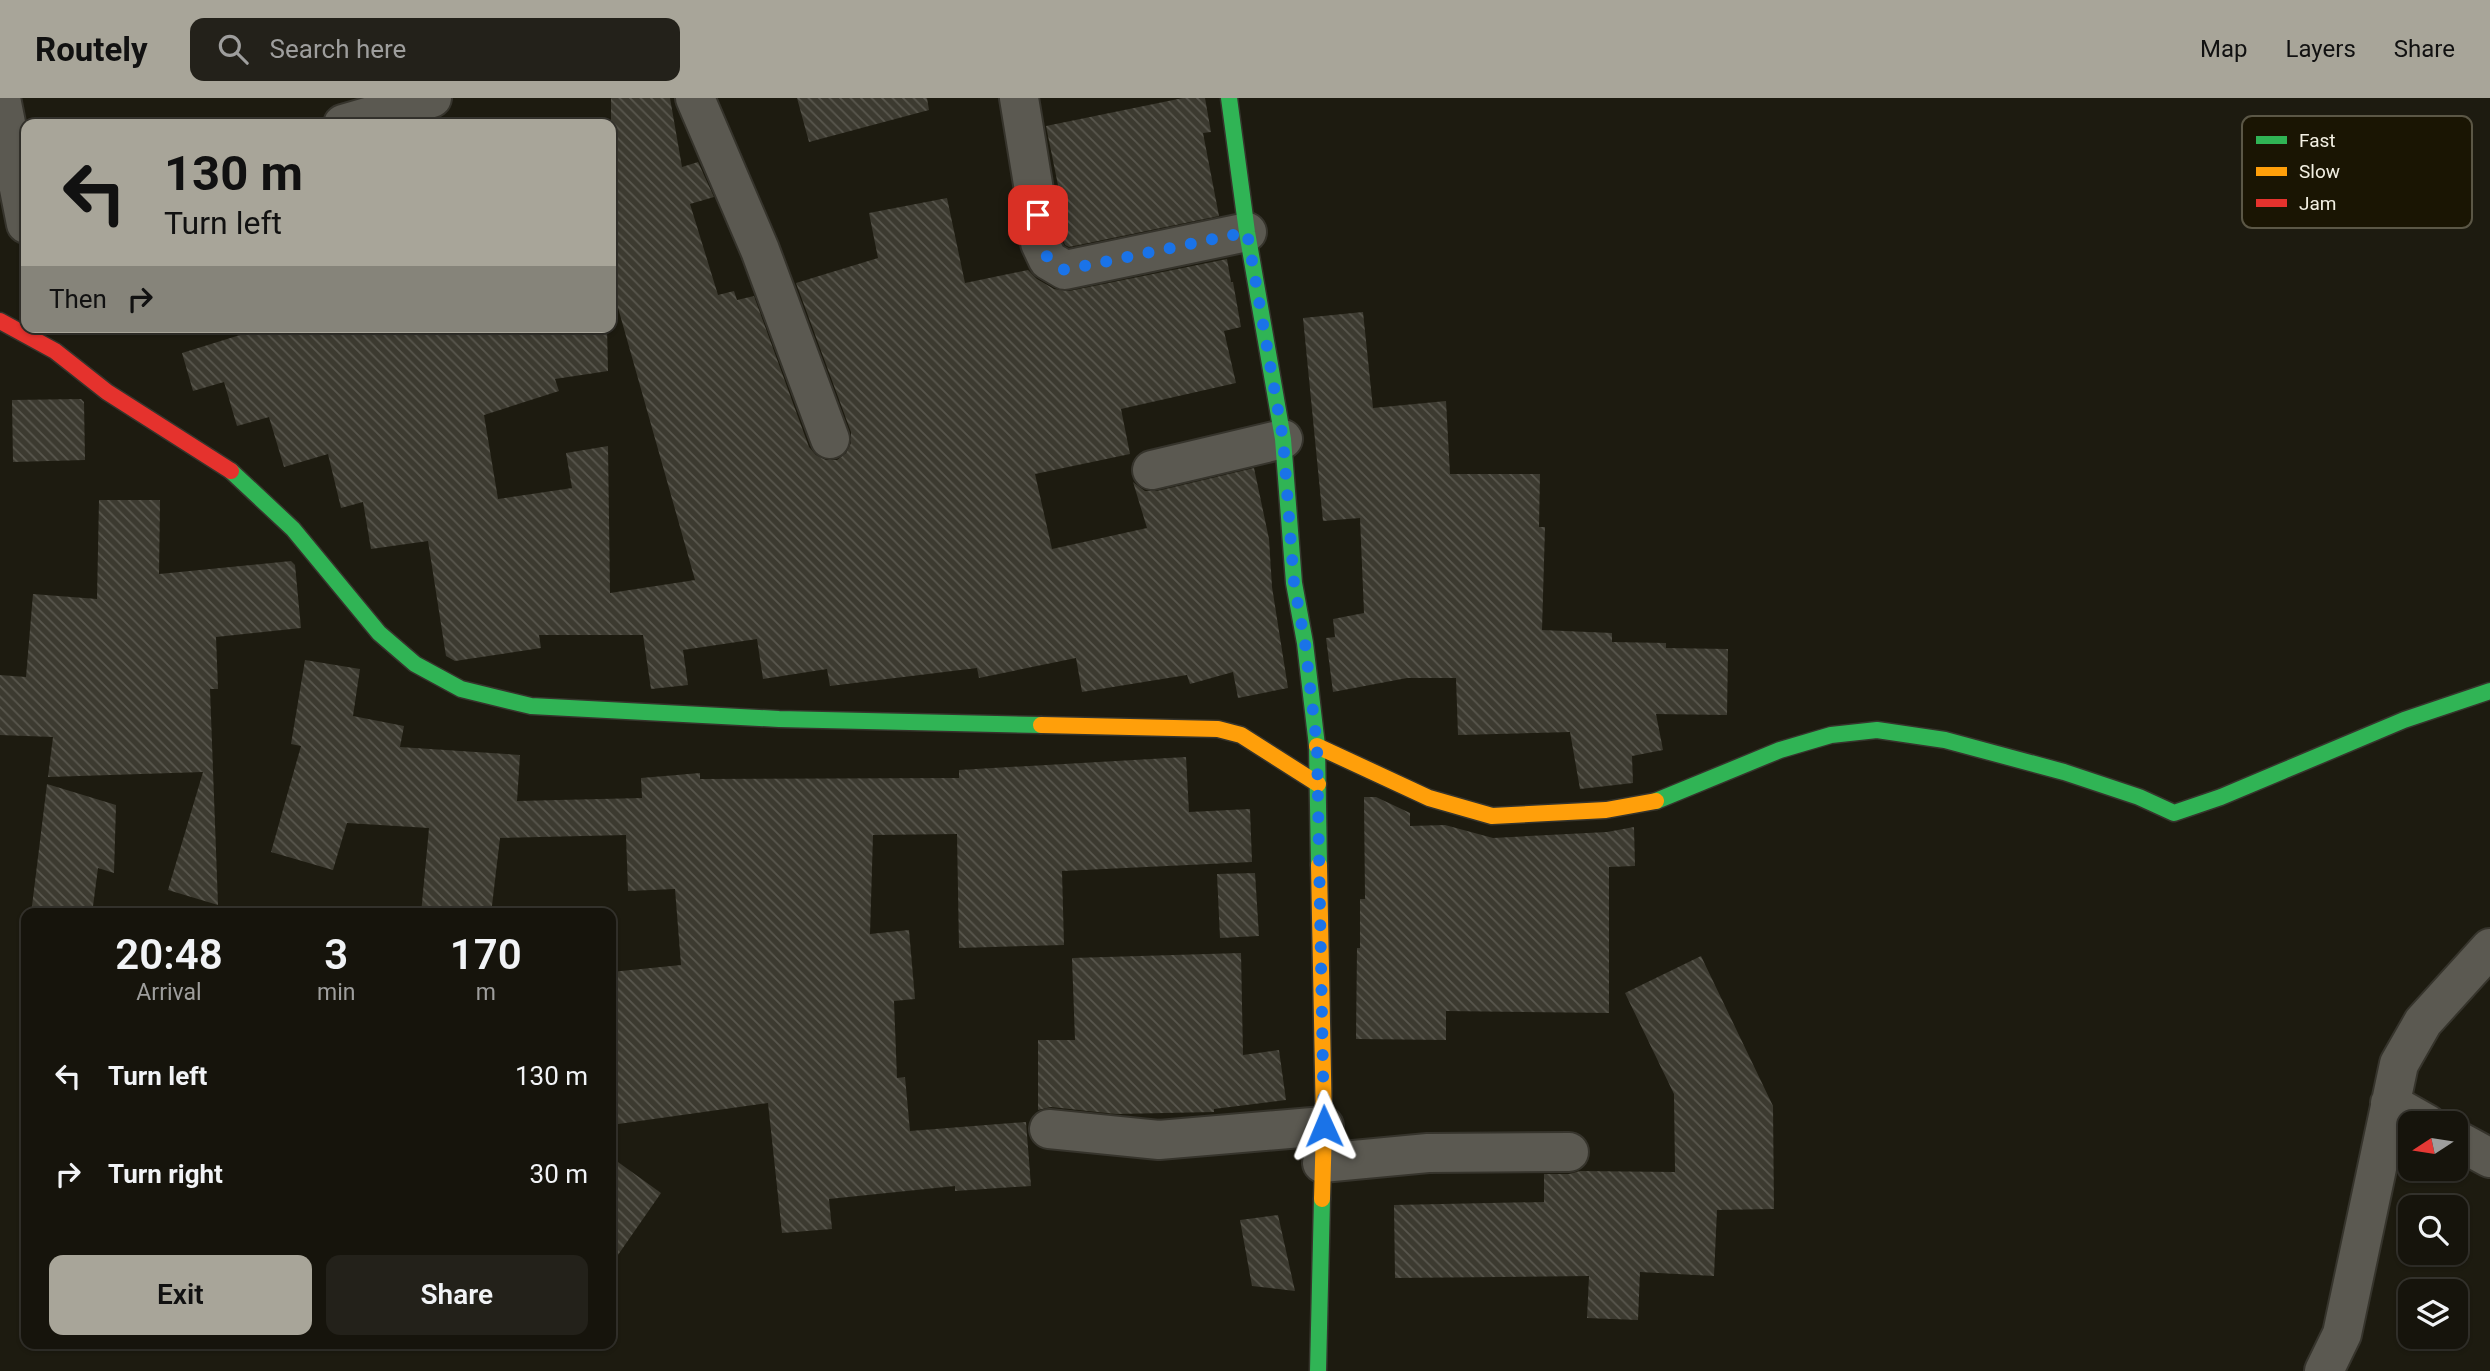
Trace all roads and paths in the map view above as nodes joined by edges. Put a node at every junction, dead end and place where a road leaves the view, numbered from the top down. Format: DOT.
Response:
graph roads {
  1 [pos="1,98"];
  2 [pos="432,98"];
  3 [pos="695,98"];
  4 [pos="1019,98"];
  5 [pos="1229,98"];
  6 [pos="360,119"];
  7 [pos="21,193"];
  8 [pos="1247,232"];
  9 [pos="0,321"];
  10 [pos="21,328"];
  11 [pos="35,333"];
  12 [pos="52,339"];
  13 [pos="830,439"];
  14 [pos="1283,439"];
  15 [pos="1152,470"];
  16 [pos="2490,691"];
  17 [pos="1317,746"];
  18 [pos="1318,785"];
  19 [pos="2490,948"];
  20 [pos="2390,1103"];
  21 [pos="2404,1111"];
  22 [pos="1324,1126"];
  23 [pos="1049,1129"];
  24 [pos="2468,1146"];
  25 [pos="1569,1152"];
  26 [pos="2490,1158"];
  27 [pos="1322,1163"];
  28 [pos="1318,1371"];
  29 [pos="2324,1371"];
  1 -- 7 [label="street"];
  2 -- 6 [label="street"];
  3 -- 13 [label="street"];
  4 -- 8 [label="street"];
  5 -- 8 [label="street"];
  8 -- 14 [label="street"];
  9 -- 10 [label="street"];
  11 -- 12 [label="street"];
  12 -- 18 [label="street"];
  14 -- 15 [label="street"];
  14 -- 17 [label="street"];
  16 -- 17 [label="street"];
  17 -- 18 [label="street"];
  18 -- 22 [label="street"];
  19 -- 20 [label="street"];
  20 -- 21 [label="street"];
  20 -- 29 [label="street"];
  22 -- 23 [label="street"];
  22 -- 27 [label="street"];
  24 -- 26 [label="street"];
  25 -- 27 [label="street"];
  27 -- 28 [label="street"];
}
